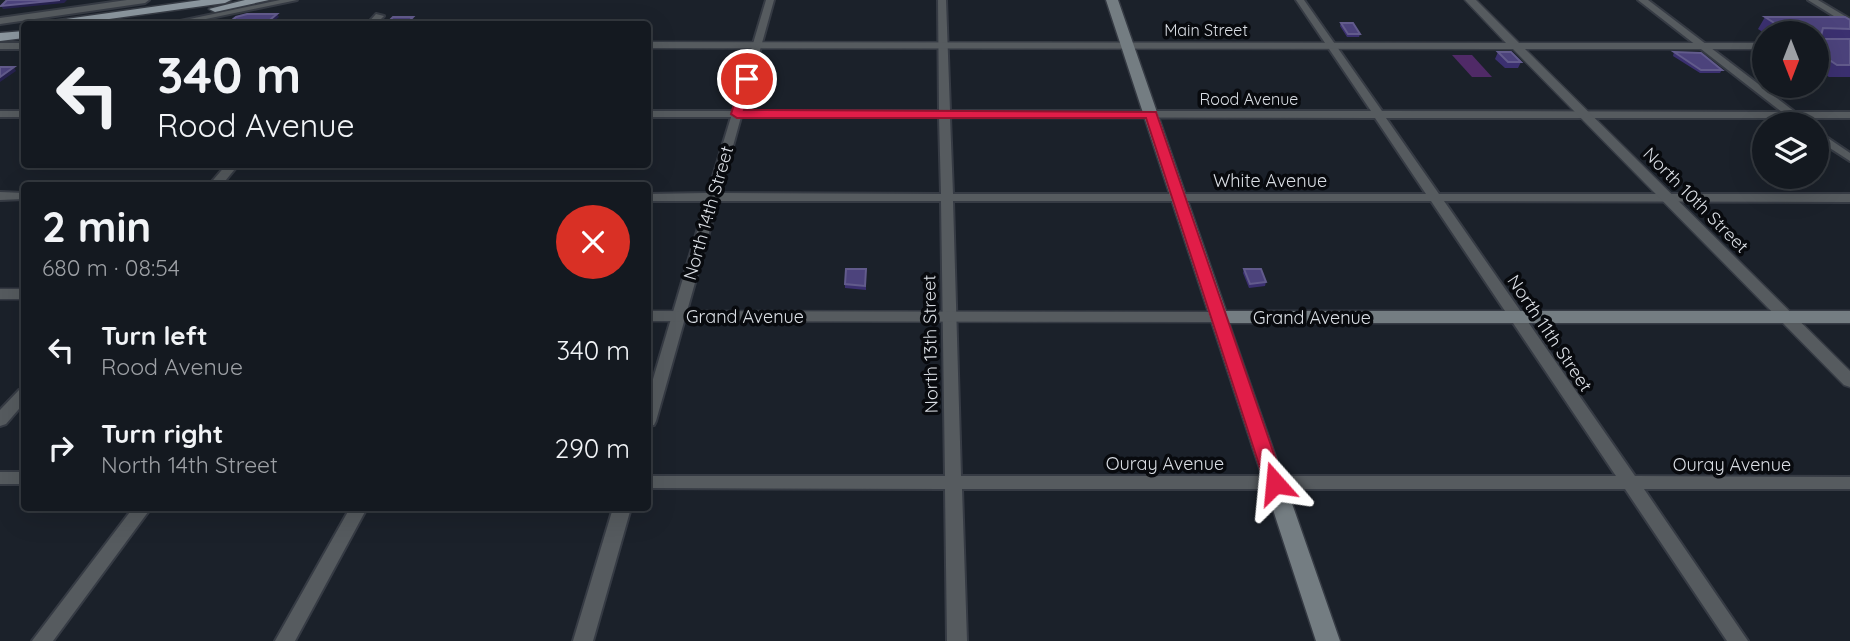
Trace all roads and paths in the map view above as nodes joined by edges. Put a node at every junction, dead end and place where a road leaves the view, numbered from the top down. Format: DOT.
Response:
graph roads {
  1 [pos="145,0"];
  2 [pos="225,0"];
  3 [pos="263,0"];
  4 [pos="293,0"];
  5 [pos="770,0"];
  6 [pos="942,0"];
  7 [pos="1112,0"];
  8 [pos="1300,0"];
  9 [pos="1470,0"];
  10 [pos="1642,0"];
  11 [pos="1812,0"];
  12 [pos="117,3"];
  13 [pos="379,16"];
  14 [pos="0,21"];
  15 [pos="110,21"];
  16 [pos="119,21"];
  17 [pos="122,21"];
  18 [pos="186,21"];
  19 [pos="374,21"];
  20 [pos="1850,23"];
  21 [pos="21,27"];
  22 [pos="0,30"];
  23 [pos="21,34"];
  24 [pos="0,37"];
  25 [pos="651,45"];
  26 [pos="0,46"];
  27 [pos="21,46"];
  28 [pos="757,46"];
  29 [pos="943,46"];
  30 [pos="1128,46"];
  31 [pos="1331,46"];
  32 [pos="1516,46"];
  33 [pos="1703,46"];
  34 [pos="1752,46"];
  35 [pos="1789,112"];
  36 [pos="0,114"];
  37 [pos="21,114"];
  38 [pos="651,114"];
  39 [pos="737,114"];
  40 [pos="944,114"];
  41 [pos="1151,115"];
  42 [pos="1377,115"];
  43 [pos="1584,115"];
  44 [pos="1752,115"];
  45 [pos="1829,115"];
  46 [pos="1850,115"];
  47 [pos="1829,143"];
  48 [pos="1850,158"];
  49 [pos="230,168"];
  50 [pos="218,182"];
  51 [pos="0,197"];
  52 [pos="21,197"];
  53 [pos="651,197"];
  54 [pos="713,197"];
  55 [pos="947,197"];
  56 [pos="1180,197"];
  57 [pos="1434,197"];
  58 [pos="1666,197"];
  59 [pos="1850,198"];
  60 [pos="0,294"];
  61 [pos="21,294"];
  62 [pos="651,316"];
  63 [pos="678,316"];
  64 [pos="949,317"];
  65 [pos="1219,317"];
  66 [pos="1786,317"];
  67 [pos="1850,317"];
  68 [pos="1517,318"];
  69 [pos="1850,382"];
  70 [pos="21,397"];
  71 [pos="651,410"];
  72 [pos="0,420"];
  73 [pos="0,478"];
  74 [pos="21,478"];
  75 [pos="651,482"];
  76 [pos="953,482"];
  77 [pos="1275,483"];
  78 [pos="1630,483"];
  79 [pos="1850,483"];
  80 [pos="140,511"];
  81 [pos="356,511"];
  82 [pos="621,511"];
  83 [pos="42,641"];
  84 [pos="285,641"];
  85 [pos="583,641"];
  86 [pos="957,641"];
  87 [pos="1328,641"];
  88 [pos="1738,641"];
  1 -- 12 [label="street"];
  2 -- 16 [label="main road"];
  3 -- 17 [label="main road"];
  4 -- 18 [label="street"];
  5 -- 28 [label="street, North 14th Street"];
  6 -- 29 [label="street, North 13th Street"];
  7 -- 30 [label="main road"];
  8 -- 31 [label="street, North 11th Street"];
  9 -- 32 [label="street, North 10th Street"];
  10 -- 33 [label="street"];
  11 -- 20 [label="street"];
  12 -- 14 [label="street"];
  12 -- 15 [label="street"];
  13 -- 19 [label="street"];
  21 -- 22 [label="main road"];
  23 -- 24 [label="main road"];
  25 -- 28 [label="street, Main Street"];
  26 -- 27 [label="street"];
  28 -- 29 [label="street, Main Street"];
  28 -- 39 [label="street, North 14th Street"];
  29 -- 30 [label="street, Main Street"];
  29 -- 40 [label="street, North 13th Street"];
  30 -- 31 [label="street, Main Street"];
  30 -- 41 [label="main road"];
  31 -- 32 [label="street, Main Street"];
  31 -- 42 [label="street, North 11th Street"];
  32 -- 33 [label="street, Main Street"];
  32 -- 43 [label="street, North 10th Street"];
  33 -- 34 [label="street, Main Street"];
  33 -- 35 [label="street"];
  36 -- 37 [label="street"];
  38 -- 39 [label="street, Rood Avenue"];
  39 -- 40 [label="street, Rood Avenue"];
  39 -- 54 [label="street, North 14th Street"];
  40 -- 41 [label="street, Rood Avenue"];
  40 -- 55 [label="street, North 13th Street"];
  41 -- 42 [label="street, Rood Avenue"];
  41 -- 56 [label="main road"];
  42 -- 43 [label="street, Rood Avenue"];
  42 -- 57 [label="street, North 11th Street"];
  43 -- 44 [label="street, Rood Avenue"];
  43 -- 58 [label="street, North 10th Street"];
  45 -- 46 [label="street, Rood Avenue"];
  47 -- 48 [label="street"];
  49 -- 50 [label="street"];
  51 -- 52 [label="street"];
  53 -- 54 [label="street, White Avenue"];
  54 -- 55 [label="street, White Avenue"];
  54 -- 63 [label="street, North 14th Street"];
  55 -- 56 [label="street, White Avenue"];
  55 -- 64 [label="street, North 13th Street"];
  56 -- 57 [label="street, White Avenue"];
  56 -- 65 [label="main road"];
  57 -- 58 [label="street, White Avenue"];
  57 -- 68 [label="street, North 11th Street"];
  58 -- 59 [label="street, White Avenue"];
  58 -- 66 [label="street, North 10th Street"];
  60 -- 61 [label="street"];
  62 -- 63 [label="street, Grand Avenue"];
  63 -- 64 [label="street, Grand Avenue"];
  63 -- 71 [label="street, North 14th Street"];
  64 -- 65 [label="street, Grand Avenue"];
  64 -- 76 [label="street, North 13th Street"];
  65 -- 68 [label="main road, Grand Avenue"];
  65 -- 77 [label="main road"];
  66 -- 67 [label="main road, Grand Avenue"];
  66 -- 68 [label="main road, Grand Avenue"];
  66 -- 69 [label="street, North 10th Street"];
  68 -- 78 [label="street, North 11th Street"];
  70 -- 72 [label="street"];
  73 -- 74 [label="street"];
  75 -- 76 [label="street, Ouray Avenue"];
  76 -- 77 [label="street, Ouray Avenue"];
  76 -- 86 [label="street, North 13th Street"];
  77 -- 78 [label="street, Ouray Avenue"];
  77 -- 87 [label="main road"];
  78 -- 79 [label="street, Ouray Avenue"];
  78 -- 88 [label="street, North 11th Street"];
  80 -- 83 [label="street"];
  81 -- 84 [label="street"];
  82 -- 85 [label="street"];
}
